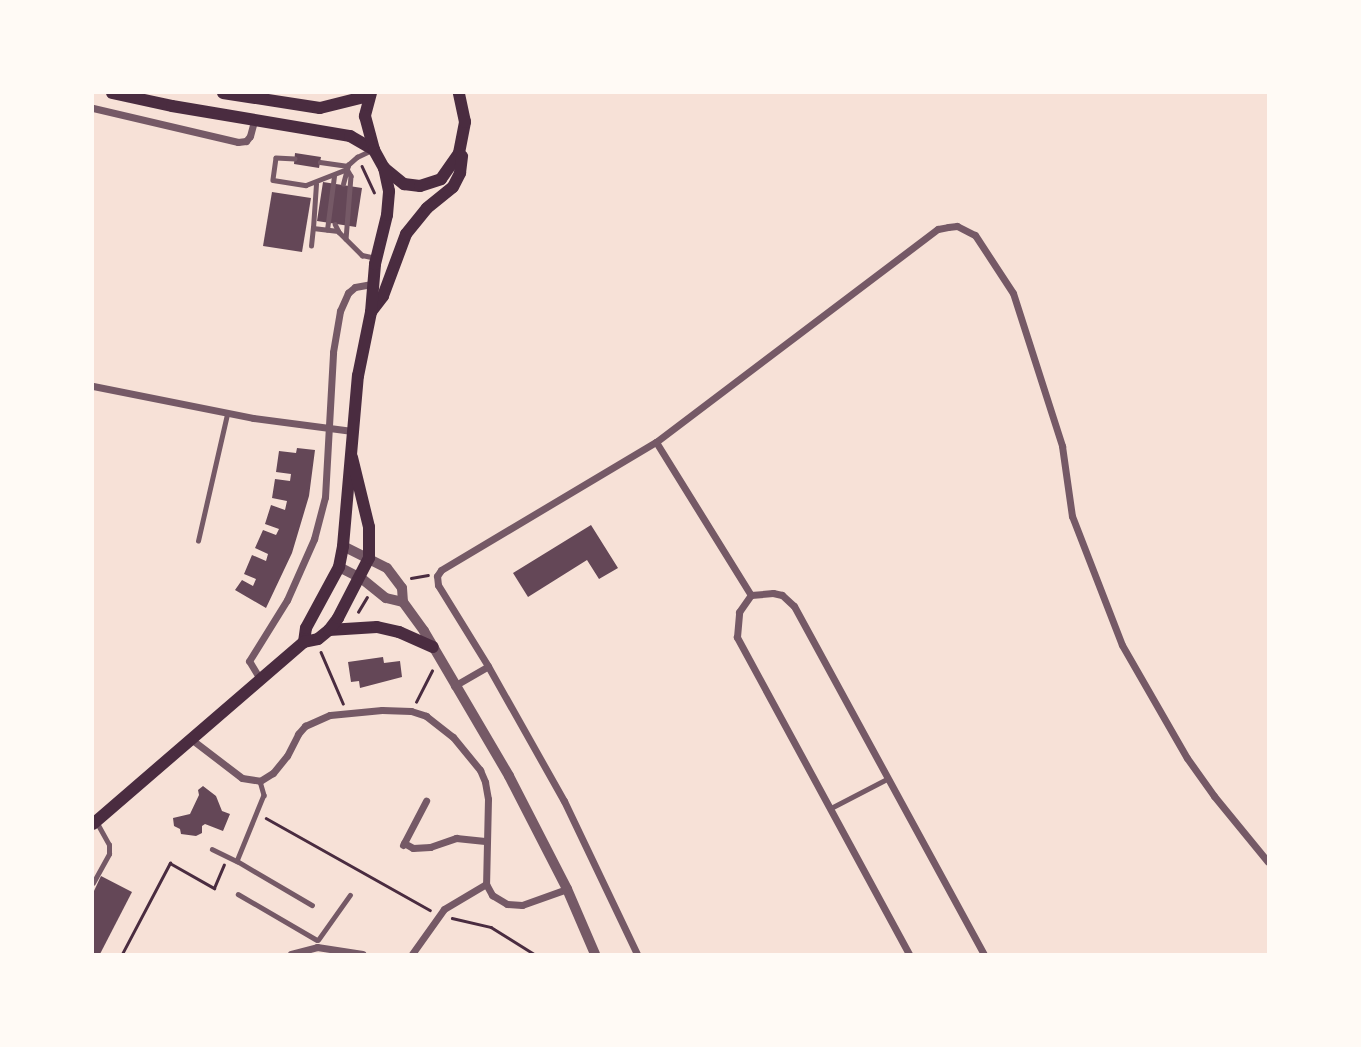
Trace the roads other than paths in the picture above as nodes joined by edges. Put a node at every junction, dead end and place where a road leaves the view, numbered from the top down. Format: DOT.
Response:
graph roads {
  1 [pos="113,93"];
  2 [pos="223,93"];
  3 [pos="459,93"];
  4 [pos="369,94"];
  5 [pos="93,108"];
  6 [pos="253,126"];
  7 [pos="462,145"];
  8 [pos="374,150"];
  9 [pos="295,159"];
  10 [pos="320,162"];
  11 [pos="348,168"];
  12 [pos="383,168"];
  13 [pos="334,175"];
  14 [pos="316,184"];
  15 [pos="343,184"];
  16 [pos="335,224"];
  17 [pos="313,228"];
  18 [pos="327,230"];
  19 [pos="339,232"];
  20 [pos="346,239"];
  21 [pos="311,246"];
  22 [pos="376,258"];
  23 [pos="372,284"];
  24 [pos="372,312"];
  25 [pos="93,386"];
  26 [pos="227,414"];
  27 [pos="331,429"];
  28 [pos="352,431"];
  29 [pos="656,442"];
  30 [pos="352,457"];
  31 [pos="198,541"];
  32 [pos="344,546"];
  33 [pos="369,558"];
  34 [pos="339,567"];
  35 [pos="360,578"];
  36 [pos="751,595"];
  37 [pos="403,602"];
  38 [pos="329,630"];
  39 [pos="304,642"];
  40 [pos="436,652"];
  41 [pos="488,666"];
  42 [pos="260,679"];
  43 [pos="454,686"];
  44 [pos="191,739"];
  45 [pos="888,778"];
  46 [pos="260,781"];
  47 [pos="426,802"];
  48 [pos="831,808"];
  49 [pos="94,823"];
  50 [pos="485,841"];
  51 [pos="212,849"];
  52 [pos="237,861"];
  53 [pos="1268,862"];
  54 [pos="93,883"];
  55 [pos="486,884"];
  56 [pos="567,889"];
  57 [pos="238,894"];
  58 [pos="350,895"];
  59 [pos="312,905"];
  60 [pos="317,944"];
  61 [pos="291,954"];
  62 [pos="362,954"];
  63 [pos="414,954"];
  64 [pos="595,954"];
  65 [pos="637,954"];
  66 [pos="909,954"];
  67 [pos="984,954"];
  1 -- 6 [label="main road"];
  2 -- 4 [label="main road"];
  3 -- 7 [label="main road"];
  4 -- 8 [label="main road"];
  5 -- 6 [label="street"];
  6 -- 8 [label="main road"];
  7 -- 12 [label="main road"];
  7 -- 24 [label="main road"];
  8 -- 11 [label="lane"];
  8 -- 12 [label="main road"];
  9 -- 14 [label="lane"];
  10 -- 11 [label="lane"];
  11 -- 13 [label="lane"];
  11 -- 15 [label="lane"];
  11 -- 20 [label="lane"];
  12 -- 22 [label="main road"];
  13 -- 14 [label="lane"];
  13 -- 18 [label="lane"];
  14 -- 17 [label="lane"];
  16 -- 19 [label="lane"];
  17 -- 18 [label="lane"];
  17 -- 21 [label="lane"];
  18 -- 19 [label="lane"];
  19 -- 20 [label="lane"];
  20 -- 22 [label="lane"];
  22 -- 23 [label="main road"];
  23 -- 24 [label="main road"];
  23 -- 27 [label="street"];
  24 -- 28 [label="main road"];
  25 -- 26 [label="street"];
  26 -- 27 [label="street"];
  26 -- 31 [label="lane"];
  27 -- 28 [label="street"];
  27 -- 42 [label="street"];
  28 -- 30 [label="main road"];
  29 -- 36 [label="street"];
  29 -- 41 [label="street"];
  29 -- 53 [label="street"];
  30 -- 32 [label="main road"];
  30 -- 33 [label="main road"];
  32 -- 33 [label="street"];
  32 -- 34 [label="main road"];
  33 -- 35 [label="main road"];
  33 -- 37 [label="street"];
  34 -- 35 [label="street"];
  34 -- 39 [label="main road"];
  35 -- 37 [label="street"];
  35 -- 38 [label="main road"];
  36 -- 45 [label="street"];
  36 -- 48 [label="street"];
  37 -- 40 [label="street"];
  38 -- 39 [label="main road"];
  38 -- 40 [label="main road"];
  39 -- 42 [label="main road"];
  40 -- 43 [label="street"];
  41 -- 43 [label="street"];
  41 -- 65 [label="street"];
  42 -- 44 [label="main road"];
  43 -- 56 [label="street"];
  44 -- 46 [label="street"];
  44 -- 49 [label="main road"];
  45 -- 48 [label="lane"];
  45 -- 67 [label="street"];
  46 -- 50 [label="street"];
  46 -- 52 [label="lane"];
  47 -- 50 [label="street"];
  48 -- 66 [label="street"];
  49 -- 54 [label="lane"];
  50 -- 55 [label="street"];
  51 -- 52 [label="lane"];
  52 -- 59 [label="lane"];
  55 -- 56 [label="street"];
  55 -- 63 [label="street"];
  56 -- 64 [label="street"];
  57 -- 60 [label="lane"];
  58 -- 60 [label="lane"];
  60 -- 61 [label="street"];
  60 -- 62 [label="street"];
}
